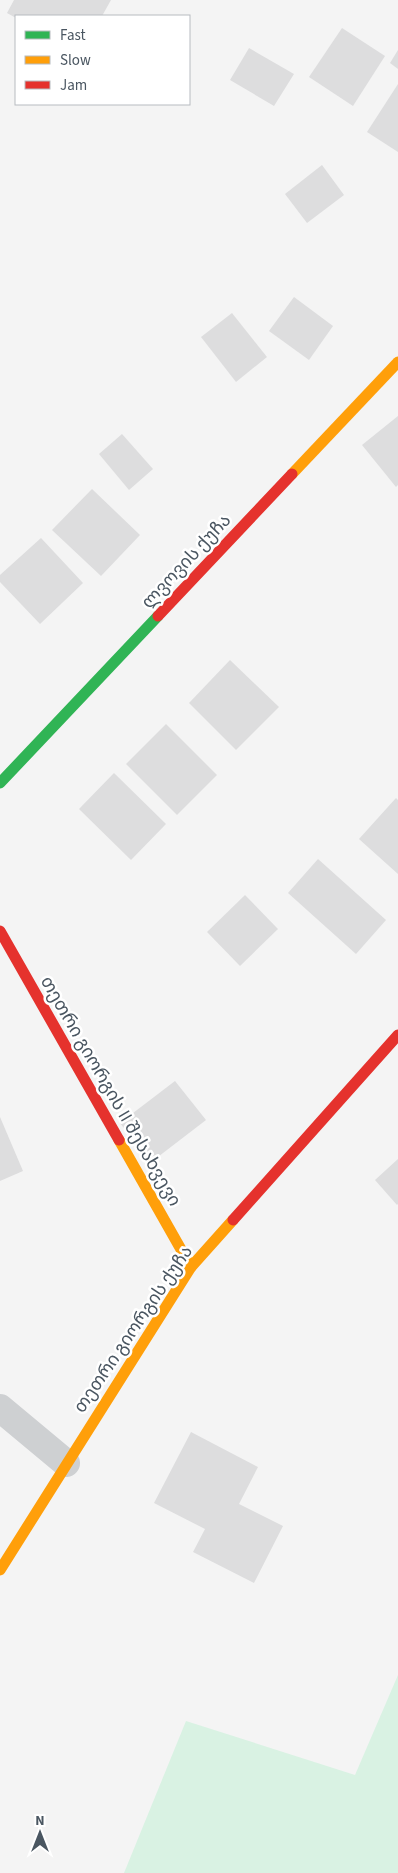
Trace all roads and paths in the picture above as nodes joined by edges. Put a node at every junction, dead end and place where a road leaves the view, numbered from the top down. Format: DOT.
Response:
graph roads {
  1 [pos="398,362"];
  2 [pos="0,783"];
  3 [pos="0,931"];
  4 [pos="398,1035"];
  5 [pos="192,1267"];
  6 [pos="0,1408"];
  7 [pos="66,1463"];
  8 [pos="0,1570"];
  1 -- 2 [label="street, ლვოვის ქუჩა"];
  3 -- 5 [label="street, თეთრი გიორგის II შესახვევი"];
  4 -- 5 [label="street, თეთრი გიორგის ქუჩა"];
  5 -- 7 [label="street, თეთრი გიორგის ქუჩა"];
  6 -- 7 [label="street"];
  7 -- 8 [label="street, თეთრი გიორგის ქუჩა"];
}
